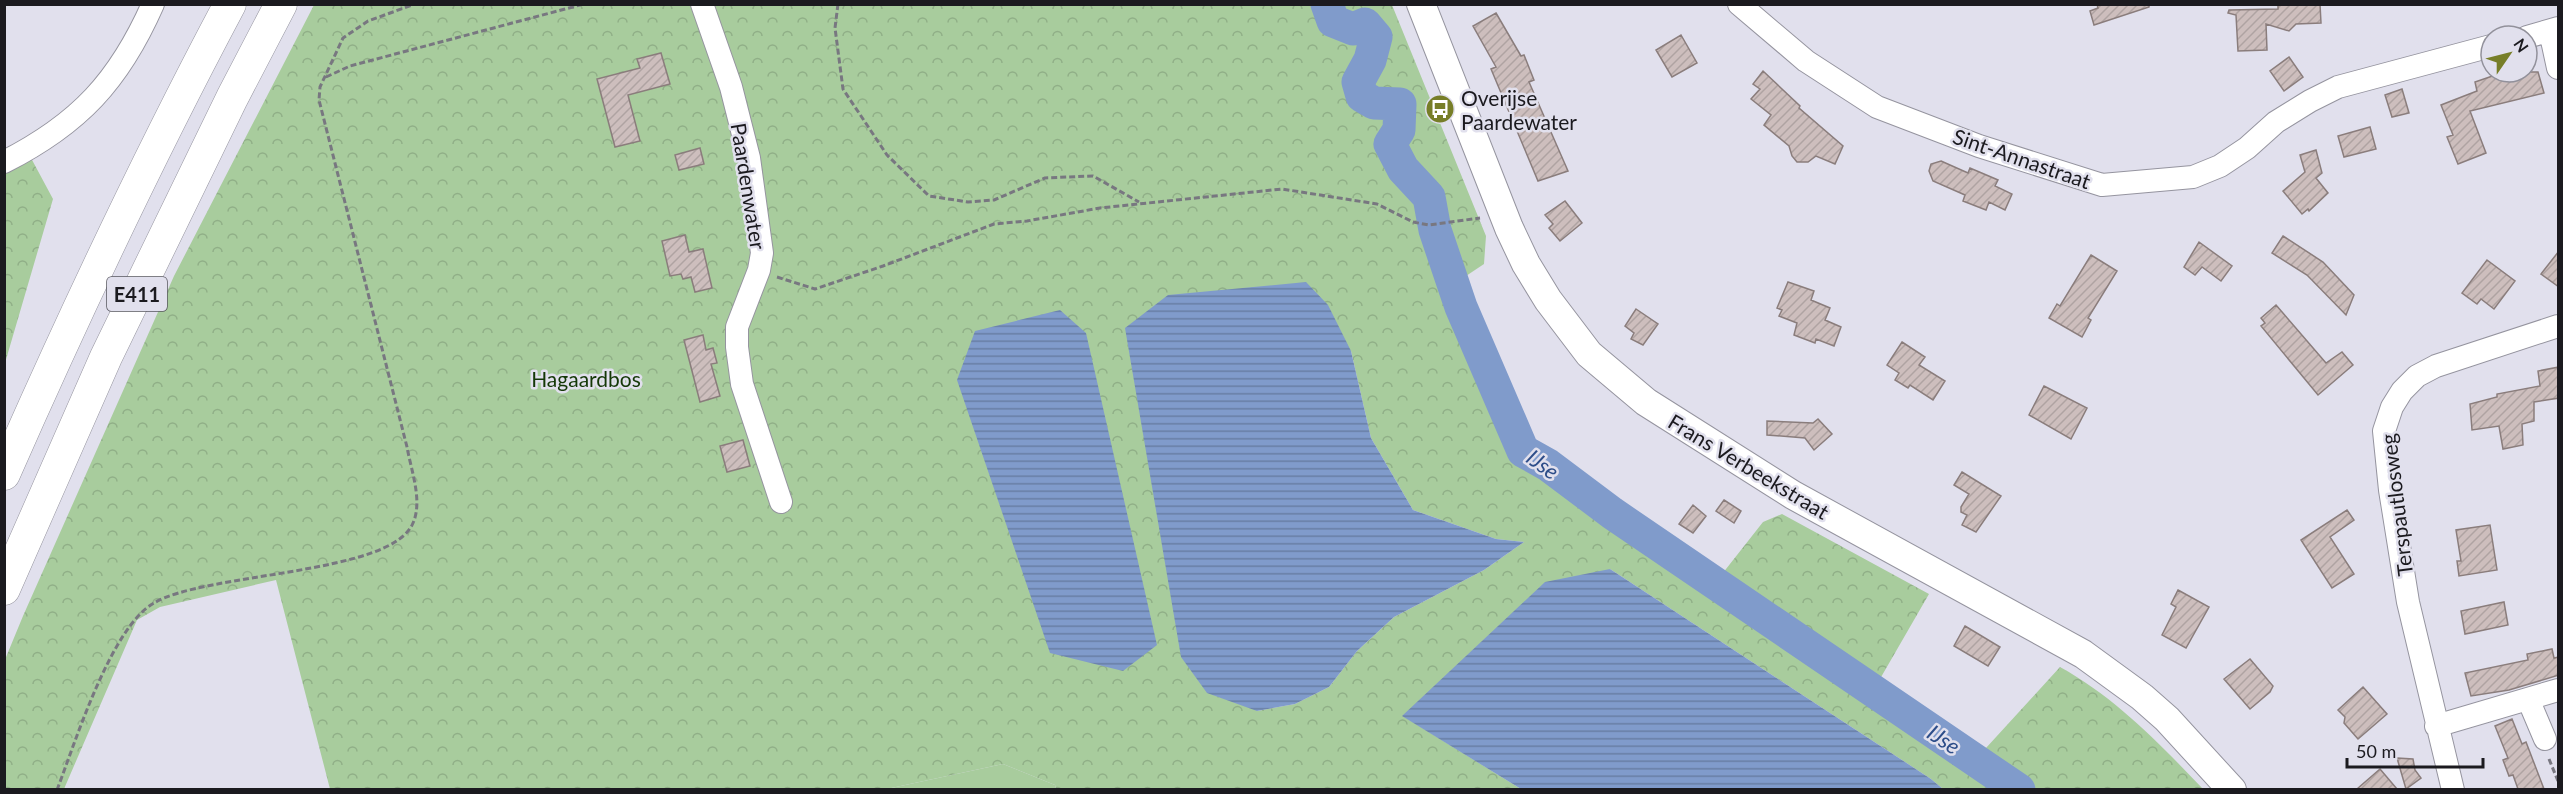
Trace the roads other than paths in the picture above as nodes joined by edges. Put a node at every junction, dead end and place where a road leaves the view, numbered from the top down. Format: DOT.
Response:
graph roads {
  1 [pos="153,4"];
  2 [pos="230,4"];
  3 [pos="281,4"];
  4 [pos="702,4"];
  5 [pos="1421,4"];
  6 [pos="1739,4"];
  7 [pos="2554,30"];
  8 [pos="2539,34"];
  9 [pos="2479,49"];
  10 [pos="2559,68"];
  11 [pos="4,162"];
  12 [pos="2559,326"];
  13 [pos="4,474"];
  14 [pos="781,502"];
  15 [pos="4,589"];
  16 [pos="2559,690"];
  17 [pos="2528,699"];
  18 [pos="2436,726"];
  19 [pos="2545,739"];
  20 [pos="2232,789"];
  21 [pos="2453,789"];
  1 -- 11 [label="street"];
  2 -- 13 [label="highway, E411"];
  3 -- 15 [label="highway, E411"];
  4 -- 14 [label="street, Paardenwater"];
  5 -- 20 [label="main road, Frans Verbeekstraat"];
  6 -- 9 [label="street, Sint-Annastraat"];
  7 -- 8 [label="street"];
  7 -- 10 [label="street"];
  12 -- 18 [label="street, Terspautlosweg"];
  16 -- 17 [label="street"];
  17 -- 18 [label="street"];
  17 -- 19 [label="street"];
  18 -- 21 [label="street, Terspautlosweg"];
}
